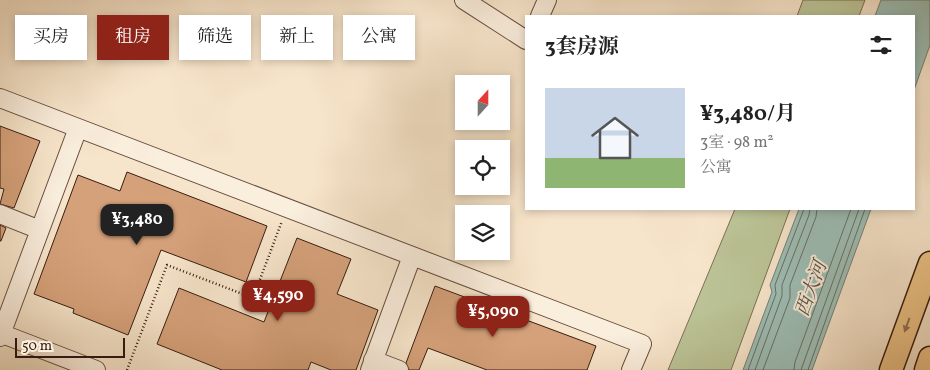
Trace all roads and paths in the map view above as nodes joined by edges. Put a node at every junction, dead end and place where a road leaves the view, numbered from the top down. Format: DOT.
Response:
graph roads {
  1 [pos="464,0"];
  2 [pos="547,0"];
  3 [pos="540,15"];
  4 [pos="525,39"];
  5 [pos="0,98"];
  6 [pos="78,128"];
  7 [pos="287,208"];
  8 [pos="0,214"];
  9 [pos="40,230"];
  10 [pos="412,256"];
  11 [pos="930,263"];
  12 [pos="0,335"];
  13 [pos="930,358"];
  14 [pos="372,365"];
  15 [pos="96,370"];
  16 [pos="127,370"];
  17 [pos="399,370"];
  18 [pos="630,370"];
  19 [pos="891,370"];
  20 [pos="926,370"];
  1 -- 4 [label="lane"];
  2 -- 3 [label="lane"];
  5 -- 6 [label="lane"];
  6 -- 7 [label="lane"];
  6 -- 9 [label="lane"];
  7 -- 10 [label="lane"];
  7 -- 16 [label="path"];
  8 -- 9 [label="lane"];
  9 -- 12 [label="lane"];
  10 -- 14 [label="lane"];
  10 -- 18 [label="lane"];
  11 -- 19 [label="main road, one-way"];
  12 -- 15 [label="lane"];
  13 -- 20 [label="main road"];
  14 -- 17 [label="lane"];
}
